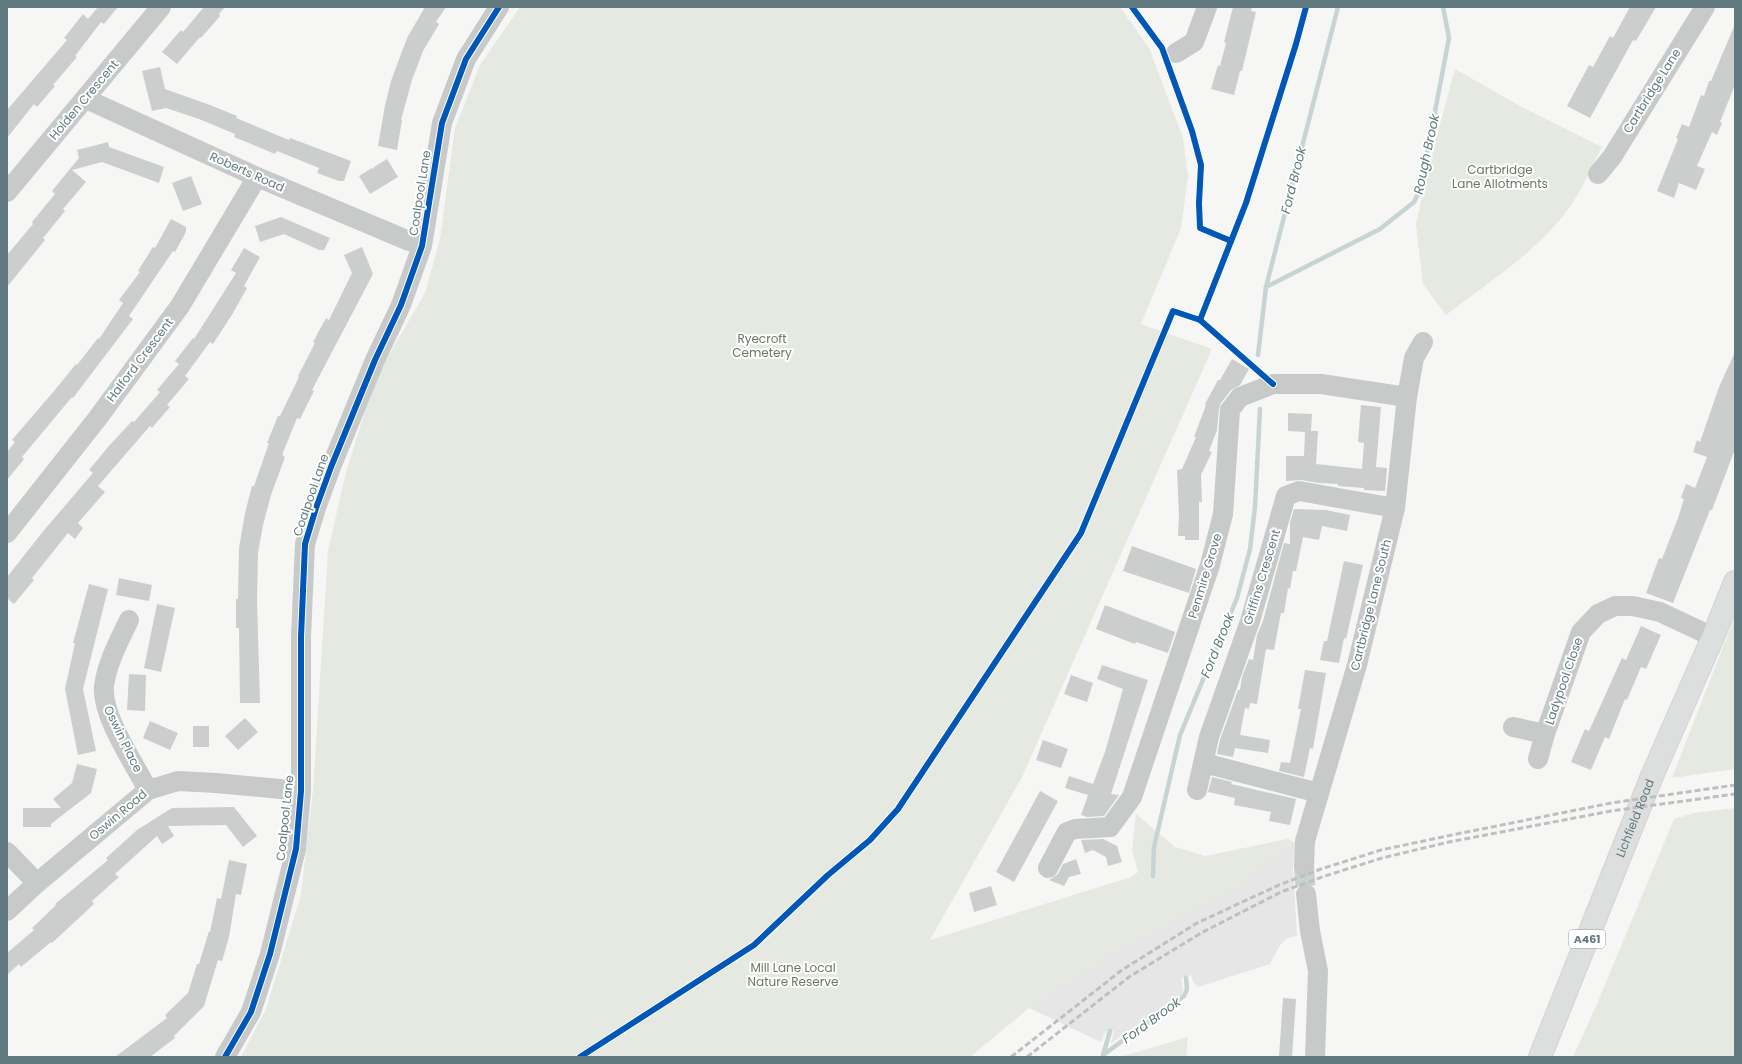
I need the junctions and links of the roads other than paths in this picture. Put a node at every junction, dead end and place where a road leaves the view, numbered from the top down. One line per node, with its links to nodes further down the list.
1 (161, 7): 6 (street, Holden Crescent)
2 (499, 7): 24 (street, Coalpool Lane)
3 (1207, 7): 5 (street)
4 (1705, 7): 7 (street, Cartbridge Lane)
5 (1176, 53)
6 (86, 99): 8 (street, Roberts Road); 9 (street, Holden Crescent)
7 (1598, 174)
8 (257, 177): 10 (street, Roberts Road); 14 (street, Halford Crescent)
9 (7, 192)
10 (410, 241)
11 (1423, 342): 12 (street, Cartbridge Lane South)
12 (1407, 397): 13 (street, Cartbridge Lane South); 28 (street, Penmire Grove)
13 (1395, 508): 21 (street, Griffins Crescent); 25 (street, Cartbridge Lane South)
14 (7, 533)
15 (1735, 582): 17 (highway, Lichfield Road / A461)
16 (129, 620): 22 (street, Oswin Place)
17 (1713, 637): 19 (street, Ladypool Close); 34 (highway, Lichfield Road / A461)
18 (1513, 727): 19 (street, Ladypool Close)
19 (1545, 734): 20 (street, Ladypool Close)
20 (1538, 760)
21 (1204, 763): 23 (street, Griffins Crescent); 25 (street)
22 (148, 790): 24 (street, Oswin Road); 29 (street, Oswin Road)
23 (1197, 790)
24 (301, 792): 32 (street, Coalpool Lane)
25 (1319, 793): 27 (street, Cartbridge Lane South)
26 (7, 852): 29 (street)
27 (1304, 866)
28 (1048, 868)
29 (37, 883): 31 (street, Oswin Road)
30 (1306, 894): 33 (street)
31 (7, 911)
32 (225, 1057)
33 (1315, 1057)
34 (1540, 1057)

